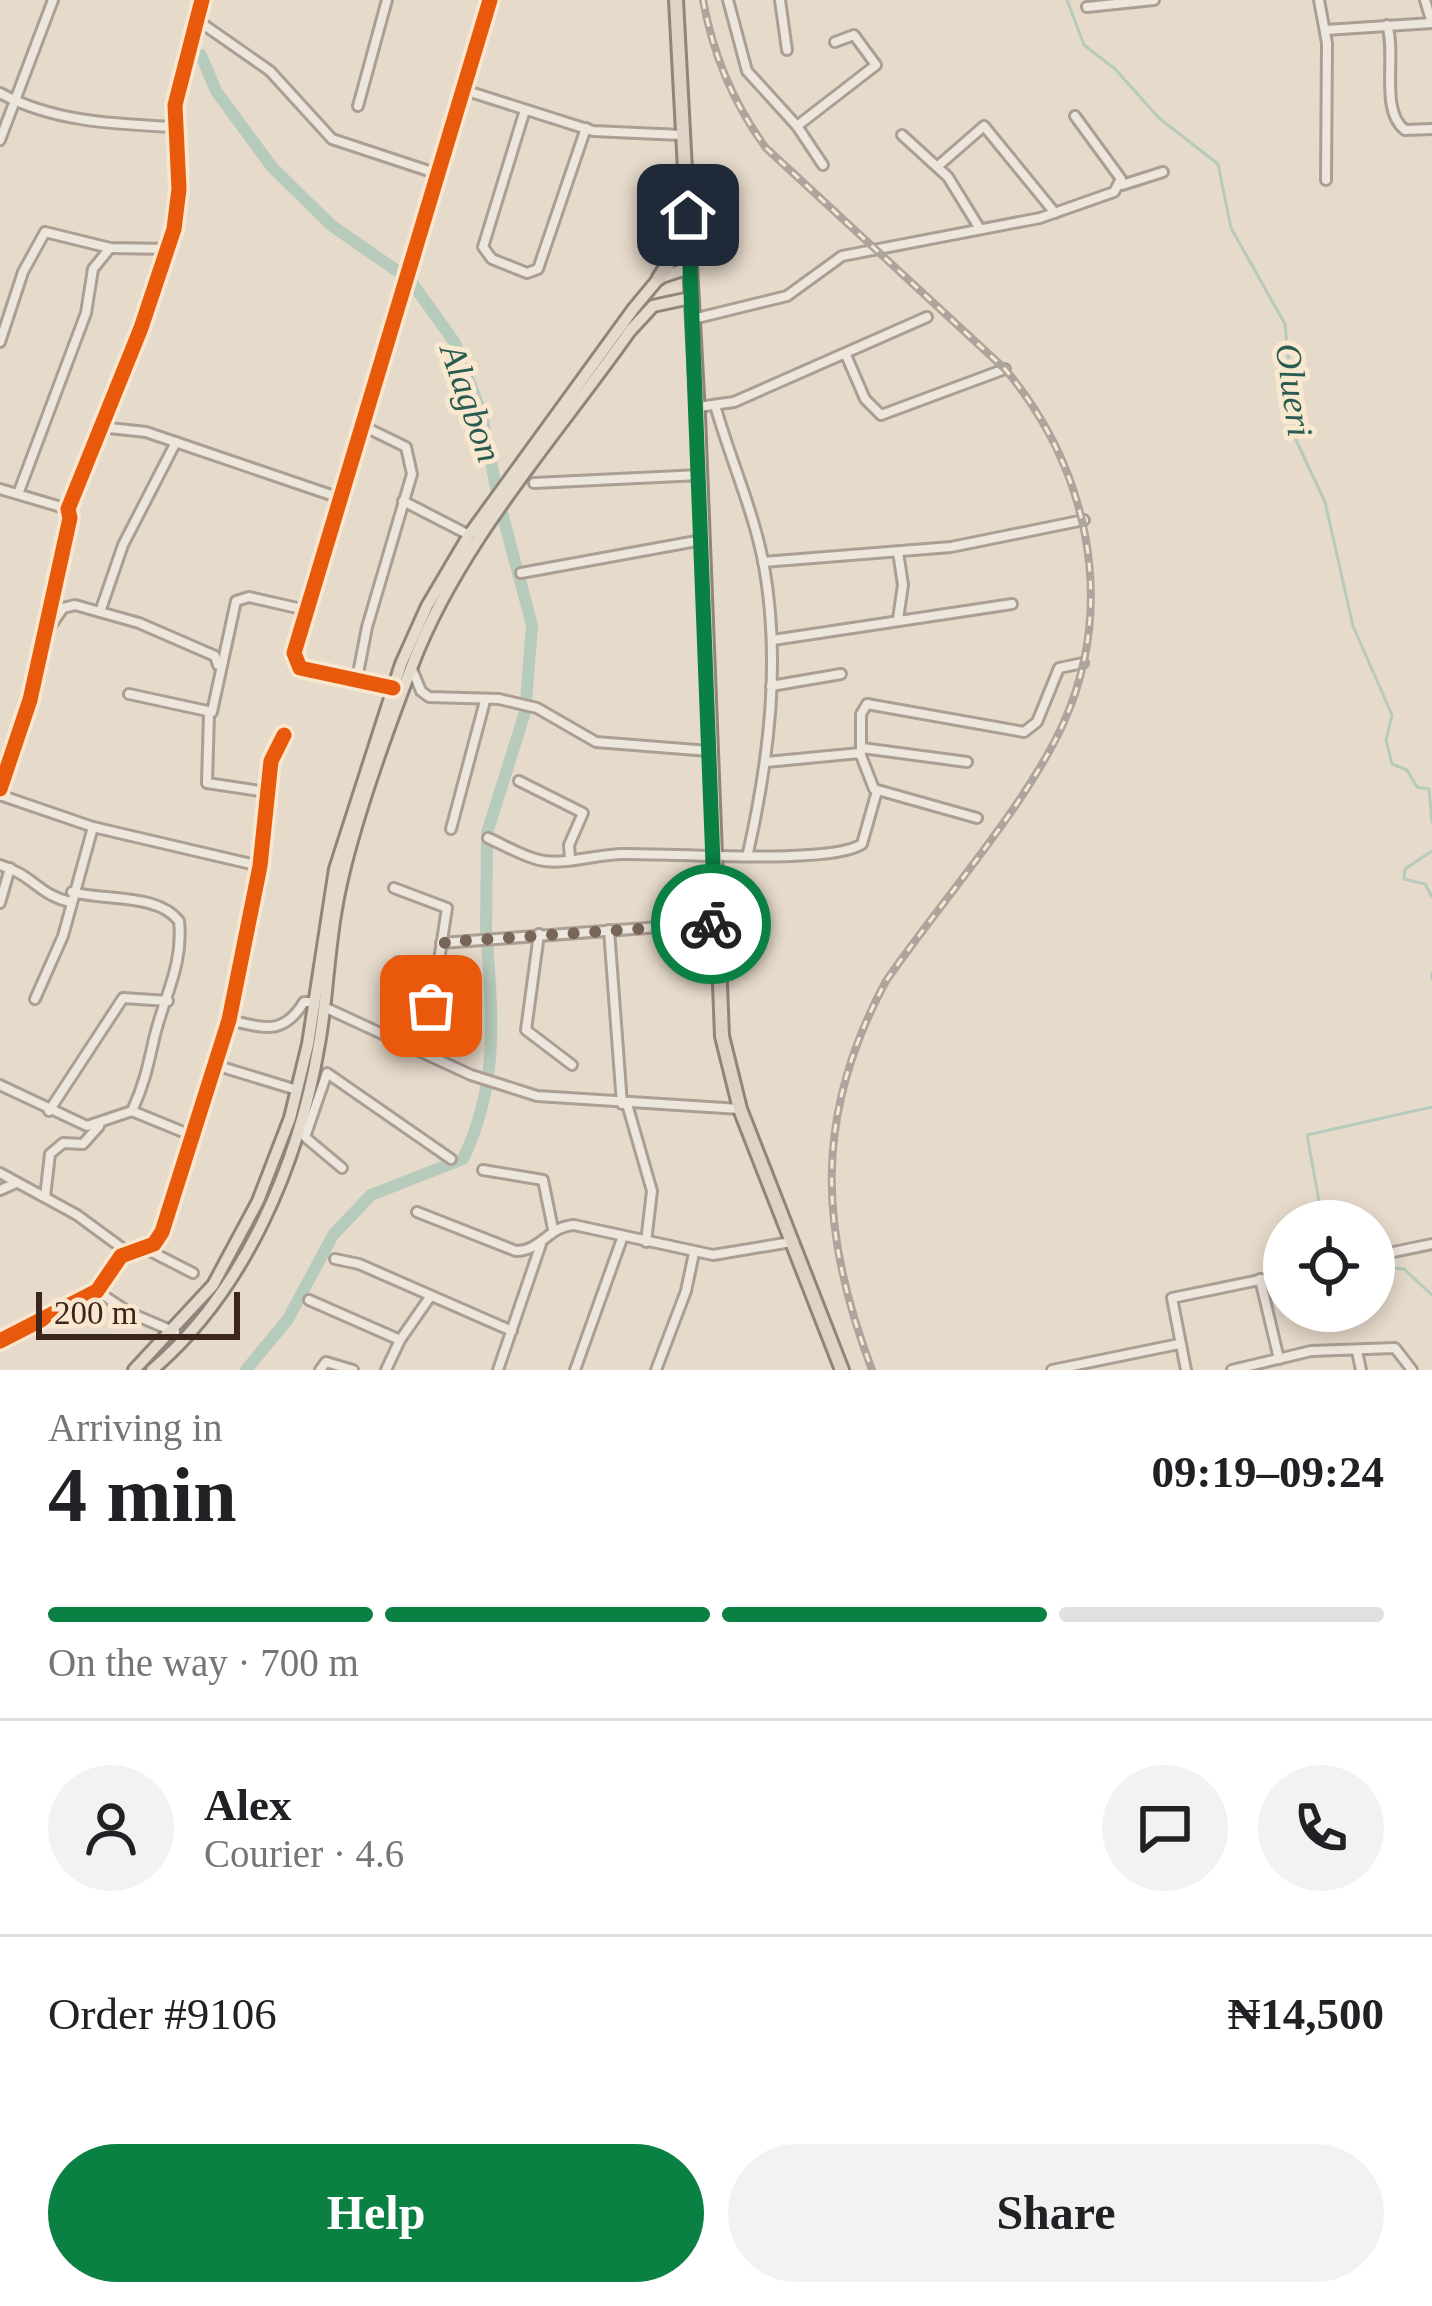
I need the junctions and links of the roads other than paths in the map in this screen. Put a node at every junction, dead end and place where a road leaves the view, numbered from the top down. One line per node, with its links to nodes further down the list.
1 (53, 0): 21 (street)
2 (202, 0): 13 (street)
3 (386, 0): 22 (street)
4 (490, 0): 19 (street)
5 (676, 0): 29 (highway)
6 (728, 0): 25 (street)
7 (780, 0): 18 (street)
8 (1154, 0): 11 (street)
9 (1319, 0): 16 (street)
10 (1425, 0): 14 (street)
11 (1140, 1): 12 (street)
12 (1087, 7)
13 (196, 20): 26 (street); 35 (street)
14 (1432, 23): 15 (street)
15 (1387, 25): 16 (street); 28 (street)
16 (1326, 30): 36 (street)
17 (835, 42): 25 (street)
18 (788, 50)
19 (464, 90): 23 (street); 35 (street)
20 (0, 93): 21 (street)
21 (15, 101): 26 (street); 31 (street)
22 (358, 106)
23 (525, 110): 27 (street); 27 (street)
24 (1075, 116): 37 (street)
25 (797, 126): 32 (street)
26 (175, 127): 42 (street)
27 (586, 128): 29 (street)
28 (1432, 130)
29 (681, 135): 40 (highway)
30 (902, 135): 33 (street)
31 (0, 140)
32 (823, 165)
33 (938, 166): 38 (street); 39 (street)
34 (1163, 172): 37 (street)
35 (438, 174): 53 (street)
36 (1326, 181)
37 (1123, 185): 38 (street)
38 (1055, 213): 39 (street)
39 (980, 229): 47 (street)
40 (688, 232): 43 (highway); 44 (highway)
41 (110, 248): 42 (street); 48 (street); 59 (street)
42 (168, 249): 54 (street)
43 (689, 268): 44 (main road); 45 (highway)
44 (659, 278): 60 (main road)
45 (690, 298): 47 (highway); 60 (main road)
46 (927, 317): 49 (street)
47 (692, 320): 52 (highway)
48 (0, 342)
49 (846, 355): 50 (street); 51 (street)
50 (1005, 369)
51 (716, 405): 52 (street); 69 (street)
52 (698, 407): 56 (highway)
53 (361, 425): 61 (street); 62 (street)
54 (100, 427): 55 (street); 63 (street)
55 (176, 442): 61 (street); 73 (street)
56 (700, 475): 57 (street); 67 (highway)
57 (534, 483)
58 (0, 489): 59 (street)
59 (18, 494): 63 (street)
60 (507, 494): 64 (main road)
61 (337, 497): 72 (street)
62 (403, 501): 66 (street); 81 (street)
63 (68, 509): 75 (street)
64 (491, 514): 66 (main road); 78 (main road)
65 (1084, 520): 68 (street)
66 (469, 535): 78 (main road)
67 (702, 540): 70 (street); 88 (highway)
68 (898, 551): 69 (street); 74 (street)
69 (763, 562): 76 (street)
70 (521, 573)
71 (1012, 604): 74 (street)
72 (306, 610): 79 (street); 81 (street)
73 (100, 612): 75 (street); 79 (street)
74 (898, 619): 76 (street)
75 (46, 633): 94 (street)
76 (772, 640): 82 (street)
77 (1083, 663): 89 (street)
78 (406, 666): 83 (main road); 85 (street); 116 (main road)
79 (218, 670): 86 (street)
80 (841, 674): 82 (street)
81 (356, 684): 83 (street)
82 (771, 686): 90 (street)
83 (393, 688): 116 (main road)
84 (129, 694): 86 (street)
85 (484, 700): 88 (street); 98 (street)
86 (209, 713): 95 (street)
87 (284, 735): 95 (street)
88 (710, 751): 100 (highway)
89 (862, 751): 90 (street); 91 (street); 93 (street)
90 (766, 762): 101 (street)
91 (967, 762)
92 (520, 781): 102 (street)
93 (878, 791): 96 (street); 101 (street)
94 (0, 792): 97 (street)
95 (267, 792): 103 (street)
96 (977, 818)
97 (93, 827): 103 (street); 106 (street)
98 (451, 829)
99 (488, 838): 102 (street)
100 (713, 854): 101 (street); 102 (street); 108 (highway)
101 (748, 854)
102 (570, 858)
103 (260, 866): 117 (street)
104 (5, 867): 106 (street); 107 (street)
105 (394, 888): 111 (street)
106 (71, 897): 114 (street); 115 (street)
107 (0, 903)
108 (715, 923): 109 (street); 126 (highway)
109 (609, 930): 110 (street); 125 (street)
110 (539, 934): 111 (street); 120 (street)
111 (442, 944): 113 (street)
112 (398, 962): 113 (street)
113 (436, 974): 118 (street)
114 (35, 999)
115 (168, 1001): 127 (street); 128 (street)
116 (318, 1004): 117 (street); 118 (street); 121 (main road); 124 (main road)
117 (229, 1020): 119 (street)
118 (412, 1045): 125 (street)
119 (215, 1065): 124 (street); 130 (street)
120 (572, 1065)
121 (314, 1066): 122 (street); 138 (main road)
122 (327, 1073): 131 (street); 132 (street)
123 (0, 1085): 127 (street)
124 (296, 1090): 138 (main road)
125 (625, 1104): 126 (street); 143 (street)
126 (740, 1109): 144 (highway)
127 (50, 1111): 129 (street)
128 (132, 1111): 129 (street); 130 (street)
129 (100, 1125): 137 (street)
130 (193, 1136): 146 (street)
131 (451, 1160)
132 (342, 1168)
133 (483, 1170): 140 (street)
134 (0, 1173): 135 (street)
135 (17, 1183): 136 (street); 137 (street)
136 (0, 1190)
137 (45, 1197): 147 (street)
138 (263, 1204): 158 (main road); 165 (main road)
139 (417, 1212): 142 (street)
140 (553, 1229): 141 (street); 142 (street)
141 (623, 1236): 143 (street); 170 (street)
142 (541, 1242): 157 (street)
143 (646, 1242): 148 (street)
144 (792, 1242): 148 (street); 172 (highway)
145 (1432, 1244): 149 (street)
146 (144, 1248): 147 (street); 151 (street)
147 (126, 1251): 154 (street)
148 (694, 1252): 171 (street)
149 (1395, 1252)
150 (334, 1259): 155 (street)
151 (193, 1273)
152 (1263, 1278): 153 (street)
153 (1260, 1279): 161 (street); 163 (street)
154 (98, 1291): 158 (street); 160 (street)
155 (430, 1298): 157 (street); 159 (street)
156 (309, 1300): 159 (street)
157 (512, 1331): 169 (street)
158 (175, 1332): 164 (main road)
159 (400, 1340): 168 (street)
160 (0, 1341)
161 (1179, 1343): 173 (street); 174 (street)
162 (1357, 1351): 163 (street); 176 (street); 177 (street)
163 (1280, 1359): 175 (street)
164 (134, 1370)
165 (152, 1370)
166 (320, 1370): 167 (street)
167 (353, 1370)
168 (386, 1370)
169 (498, 1370)
170 (576, 1370)
171 (656, 1370)
172 (842, 1370)
173 (1052, 1370)
174 (1186, 1370)
175 (1232, 1370)
176 (1361, 1370)
177 (1412, 1370)

